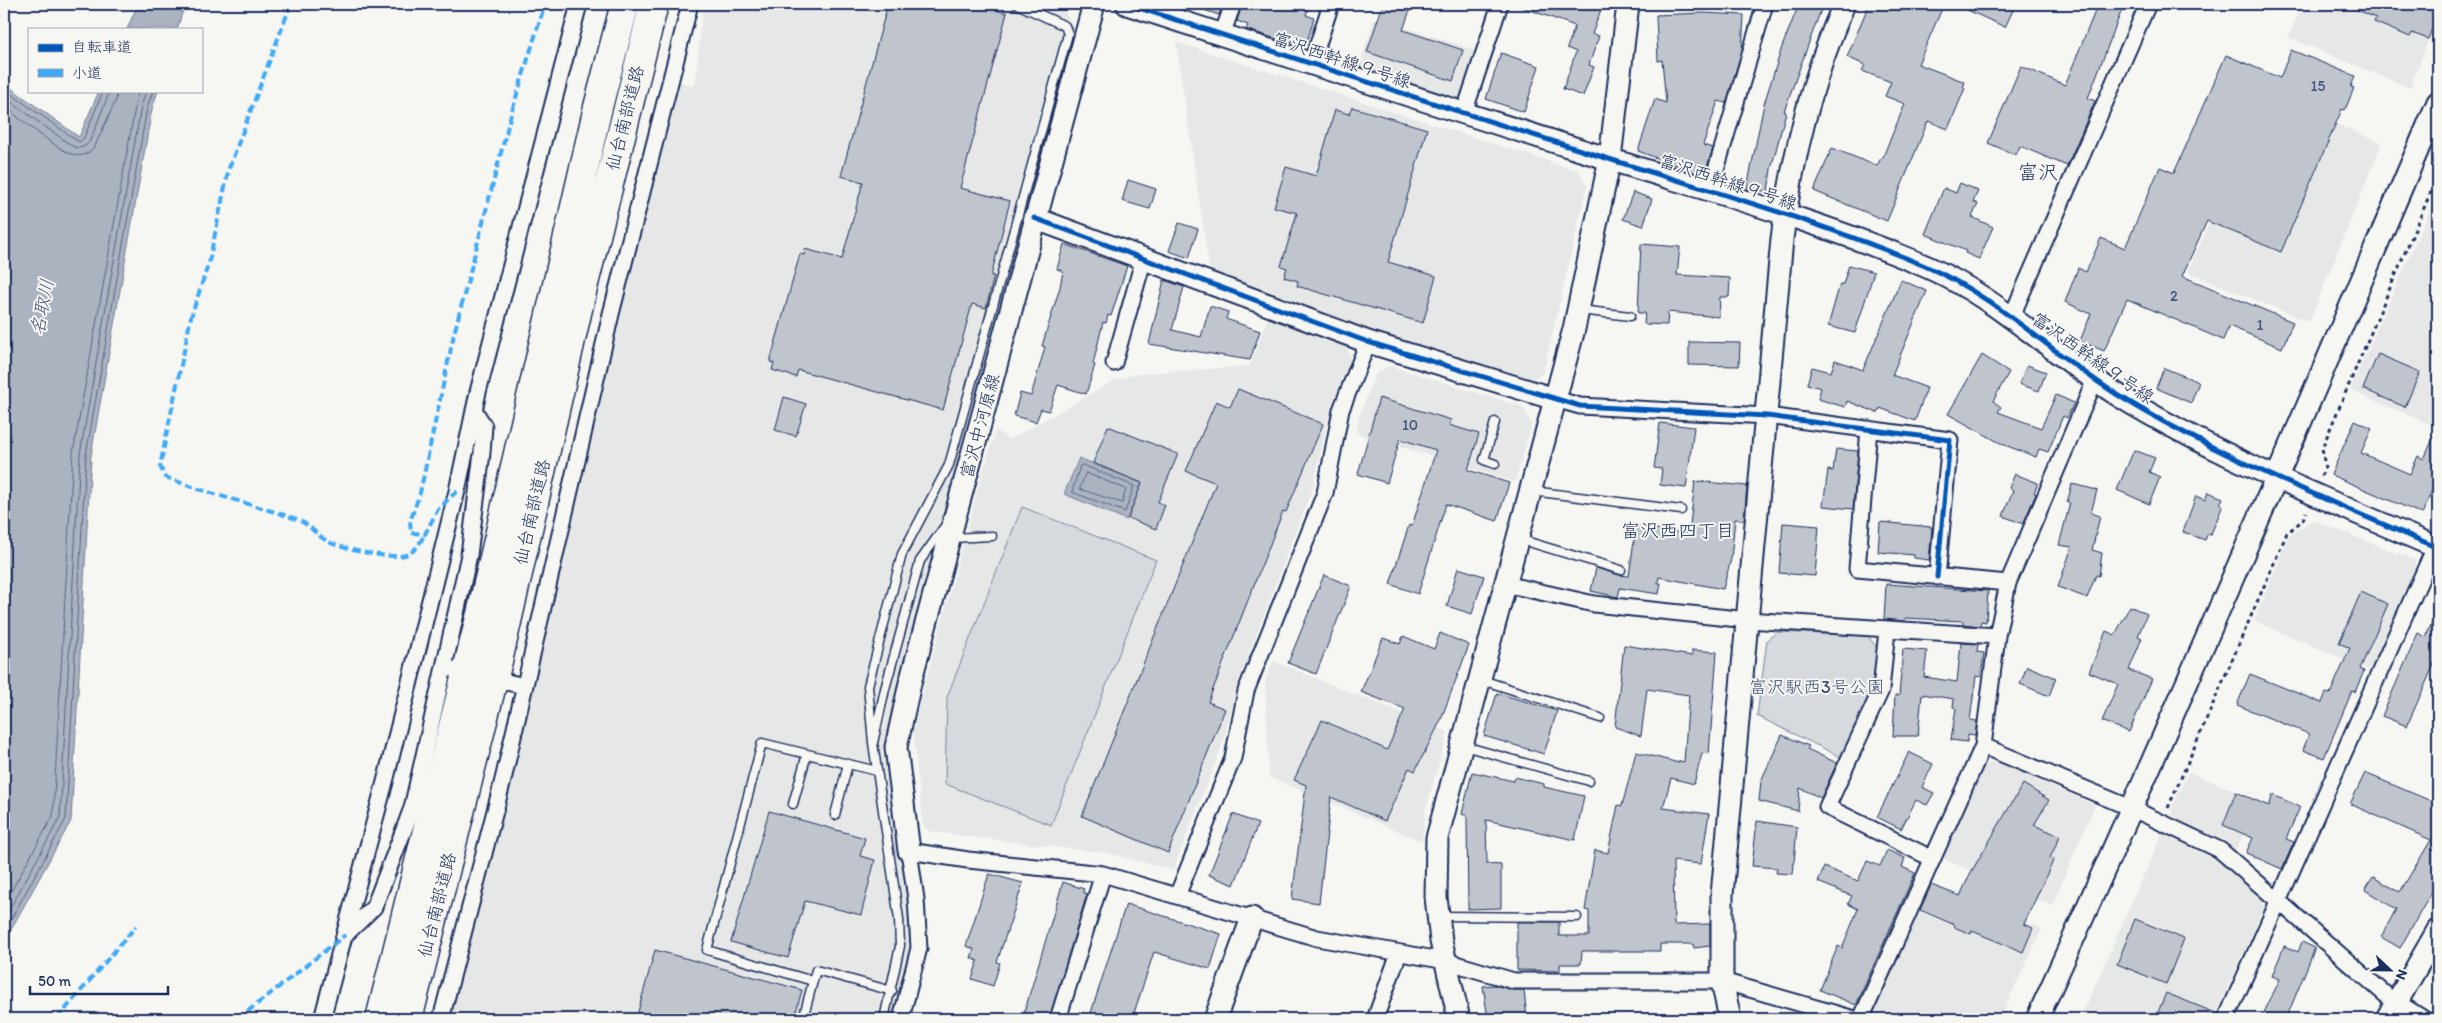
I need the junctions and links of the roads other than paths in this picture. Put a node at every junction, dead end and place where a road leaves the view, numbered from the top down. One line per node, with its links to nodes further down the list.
1 (579, 4): 31 (street)
2 (626, 4): 82 (highway, 仙台南部道路)
3 (654, 4): 83 (highway, 仙台南部道路)
4 (690, 4): 53 (street)
5 (1017, 4): 55 (lane)
6 (1094, 4): 22 (street, 富沢中河原線)
7 (1127, 4): 15 (street, 富沢西幹線９号線)
8 (1233, 4): 15 (street)
9 (1331, 4): 16 (street)
10 (1500, 4): 18 (street)
11 (1628, 4): 19 (street)
12 (1765, 4): 20 (street)
13 (1844, 4): 21 (street)
14 (2148, 4): 26 (street)
15 (1222, 35): 16 (street, 富沢西幹線９号線)
16 (1311, 65): 18 (street, 富沢西幹線９号線)
17 (2438, 102): 36 (street)
18 (1464, 113): 19 (street, 富沢西幹線９号線)
19 (1610, 160): 20 (street, 富沢西幹線９号線); 24 (street)
20 (1710, 190): 21 (street, 富沢西幹線９号線)
21 (1785, 215): 26 (street, 富沢西幹線９号線); 32 (street)
22 (1034, 218): 23 (street); 38 (street, 富沢中河原線)
23 (1144, 258): 27 (street); 28 (street)
24 (1578, 310): 25 (lane); 30 (street)
25 (1630, 316)
26 (2011, 318): 29 (street, 富沢西幹線９号線)
27 (1368, 342): 30 (street); 68 (street)
28 (1114, 363)
29 (2095, 380): 36 (street, 富沢西幹線９号線); 46 (street)
30 (1555, 399): 32 (street); 37 (street)
31 (474, 410): 74 (street); 74 (street)
32 (1767, 416): 34 (street); 48 (street)
33 (1494, 422): 35 (lane)
34 (1869, 429): 45 (street); 45 (street)
35 (1495, 464)
36 (2278, 477): 43 (street, 富沢西幹線９号線); 63 (street)
37 (1530, 491): 39 (lane); 42 (street)
38 (957, 509): 41 (street, 富沢中河原線); 55 (lane)
39 (1681, 510)
40 (992, 536): 41 (lane)
41 (950, 538): 65 (street, 富沢中河原線)
42 (1517, 538): 44 (lane); 47 (street)
43 (2436, 548): 69 (street)
44 (1621, 570)
45 (1937, 577): 46 (street)
46 (2008, 583): 50 (street)
47 (1505, 584): 48 (street); 51 (street)
48 (1748, 620): 49 (street); 78 (street)
49 (1887, 630): 50 (street); 66 (street)
50 (1997, 636): 57 (street)
51 (1480, 680): 54 (lane); 56 (street)
52 (507, 682): 53 (street)
53 (524, 686): 84 (street)
54 (1600, 718)
55 (873, 743): 60 (lane)
56 (1462, 746): 61 (lane); 70 (street)
57 (1983, 746): 63 (street); 66 (street)
58 (807, 754): 59 (lane); 62 (lane); 77 (lane)
59 (848, 764): 60 (lane); 64 (lane)
60 (877, 771): 79 (lane)
61 (1589, 780)
62 (793, 804)
63 (2133, 809): 69 (street); 95 (street)
64 (835, 815)
65 (909, 851): 67 (street); 87 (street)
66 (1931, 858): 94 (street)
67 (1103, 874): 68 (street); 88 (street)
68 (1177, 896): 72 (street)
69 (2279, 900): 80 (street); 96 (street)
70 (1438, 916): 71 (lane); 76 (street)
71 (1577, 917)
72 (1252, 918): 75 (street); 89 (street)
73 (2438, 930): 80 (street)
74 (344, 935): 81 (street)
75 (1399, 953): 76 (street); 90 (street)
76 (1446, 961): 78 (street); 91 (street)
77 (813, 981): 79 (lane); 85 (lane)
78 (1722, 981): 92 (street); 93 (street)
79 (892, 991): 86 (lane)
80 (2392, 1011): 97 (street)
81 (322, 1019)
82 (380, 1019)
83 (408, 1019)
84 (442, 1019)
85 (803, 1019)
86 (884, 1019)
87 (901, 1019)
88 (1058, 1019)
89 (1215, 1019)
90 (1374, 1019)
91 (1459, 1019)
92 (1730, 1019)
93 (1854, 1019)
94 (1861, 1019)
95 (2037, 1019)
96 (2226, 1019)
97 (2424, 1019)

